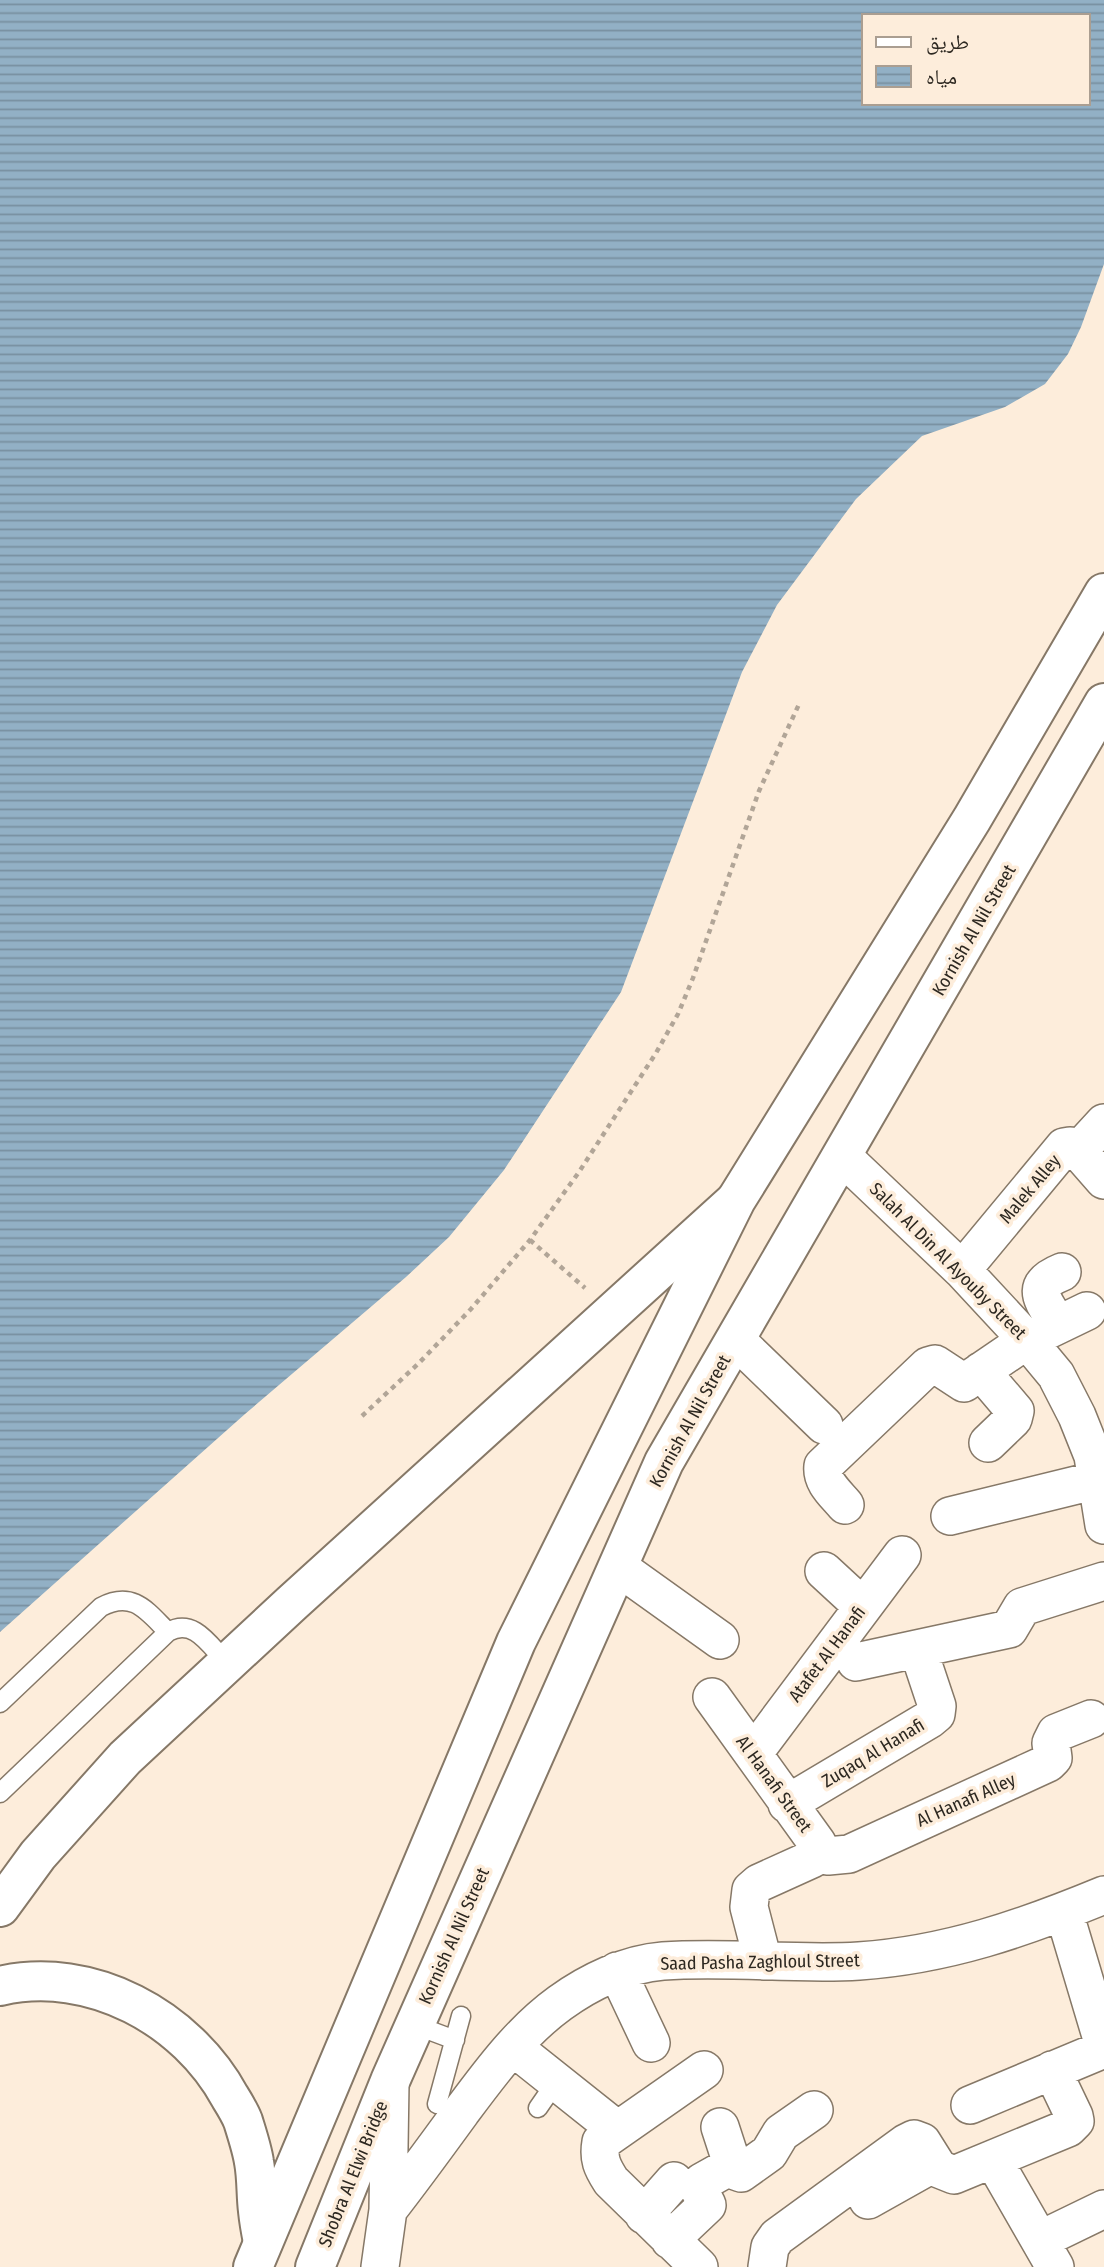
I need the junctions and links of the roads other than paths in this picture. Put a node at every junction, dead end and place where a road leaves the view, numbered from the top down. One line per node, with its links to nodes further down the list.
1 (1104, 593): 7 (main road)
2 (1104, 703): 5 (main road, Kornish Al Nil Street)
3 (1104, 1123): 4 (street, Malek Alley)
4 (1076, 1148): 6 (street); 8 (street, Malek Alley)
5 (843, 1157): 8 (street, Salah Al Din Al Ayouby Street); 11 (main road, Kornish Al Nil Street)
6 (1104, 1180)
7 (736, 1200): 29 (main road); 67 (main road)
8 (962, 1270): 10 (street, Salah Al Din Al Ayouby Street)
9 (1062, 1272): 10 (street)
10 (1057, 1325): 12 (street); 13 (street, Salah Al Din Al Ayouby Street)
11 (736, 1340): 14 (street); 21 (main road, Kornish Al Nil Street)
12 (981, 1371): 15 (street); 17 (street)
13 (1094, 1422): 16 (street, Salah Al Din Al Ayouby Street)
14 (824, 1425)
15 (988, 1443)
16 (1097, 1480): 18 (street); 19 (street, Salah Al Din Al Ayouby Street)
17 (845, 1505)
18 (950, 1516)
19 (1104, 1525)
20 (902, 1555): 24 (street, Atafet Al Hanafi)
21 (618, 1567): 26 (street); 44 (main road, Kornish Al Nil Street)
22 (824, 1571): 24 (street)
23 (1104, 1581): 27 (street)
24 (863, 1607): 33 (street, Atafet Al Hanafi)
25 (168, 1632): 29 (lane); 31 (lane); 34 (lane)
26 (720, 1640)
27 (918, 1649): 28 (street); 35 (street, Zuqaq Al Hanafi)
28 (856, 1662)
29 (227, 1663): 38 (main road)
30 (712, 1697): 33 (street, Al Hanafi Street)
31 (0, 1703)
32 (1091, 1719): 36 (street, Al Hanafi Alley)
33 (753, 1754): 35 (street, Al Hanafi Street)
34 (0, 1793)
35 (788, 1804): 36 (street, Al Hanafi Street)
36 (816, 1854): 40 (street, Al Hanafi Street)
37 (1104, 1895): 39 (street, Saad Pasha Zaghloul Street)
38 (0, 1906)
39 (1064, 1912): 40 (street, Saad Pasha Zaghloul Street); 48 (street)
40 (762, 1961): 41 (street, Saad Pasha Zaghloul Street)
41 (617, 1971): 46 (street); 47 (street, Saad Pasha Zaghloul Street)
42 (0, 1986): 67 (main road)
43 (461, 2016): 45 (lane)
44 (415, 2025): 45 (lane); 51 (main road, Kornish Al Nil Street)
45 (455, 2040): 52 (lane)
46 (651, 2043)
47 (513, 2047): 56 (street); 63 (street, Saad Pasha Zaghloul Street)
48 (1104, 2047): 50 (street)
49 (704, 2070): 56 (street)
50 (1052, 2070): 53 (street); 57 (street)
51 (390, 2081): 63 (street, Kornish Al Nil Street); 68 (main road, Shobra Al Elwi Bridge)
52 (437, 2104)
53 (970, 2105)
54 (814, 2110): 59 (street)
55 (720, 2127): 59 (street)
56 (616, 2129): 64 (street)
57 (993, 2159): 58 (street); 66 (street)
58 (934, 2163): 61 (street); 71 (street)
59 (734, 2169): 65 (street)
60 (674, 2181): 64 (street)
61 (868, 2200)
62 (1104, 2209): 66 (street)
63 (388, 2210): 69 (street, Kornish Al Nil Street)
64 (644, 2215): 65 (street)
65 (670, 2239): 70 (street)
66 (1048, 2253)
67 (258, 2255)
68 (315, 2267)
69 (380, 2267)
70 (699, 2267)
71 (767, 2267)

